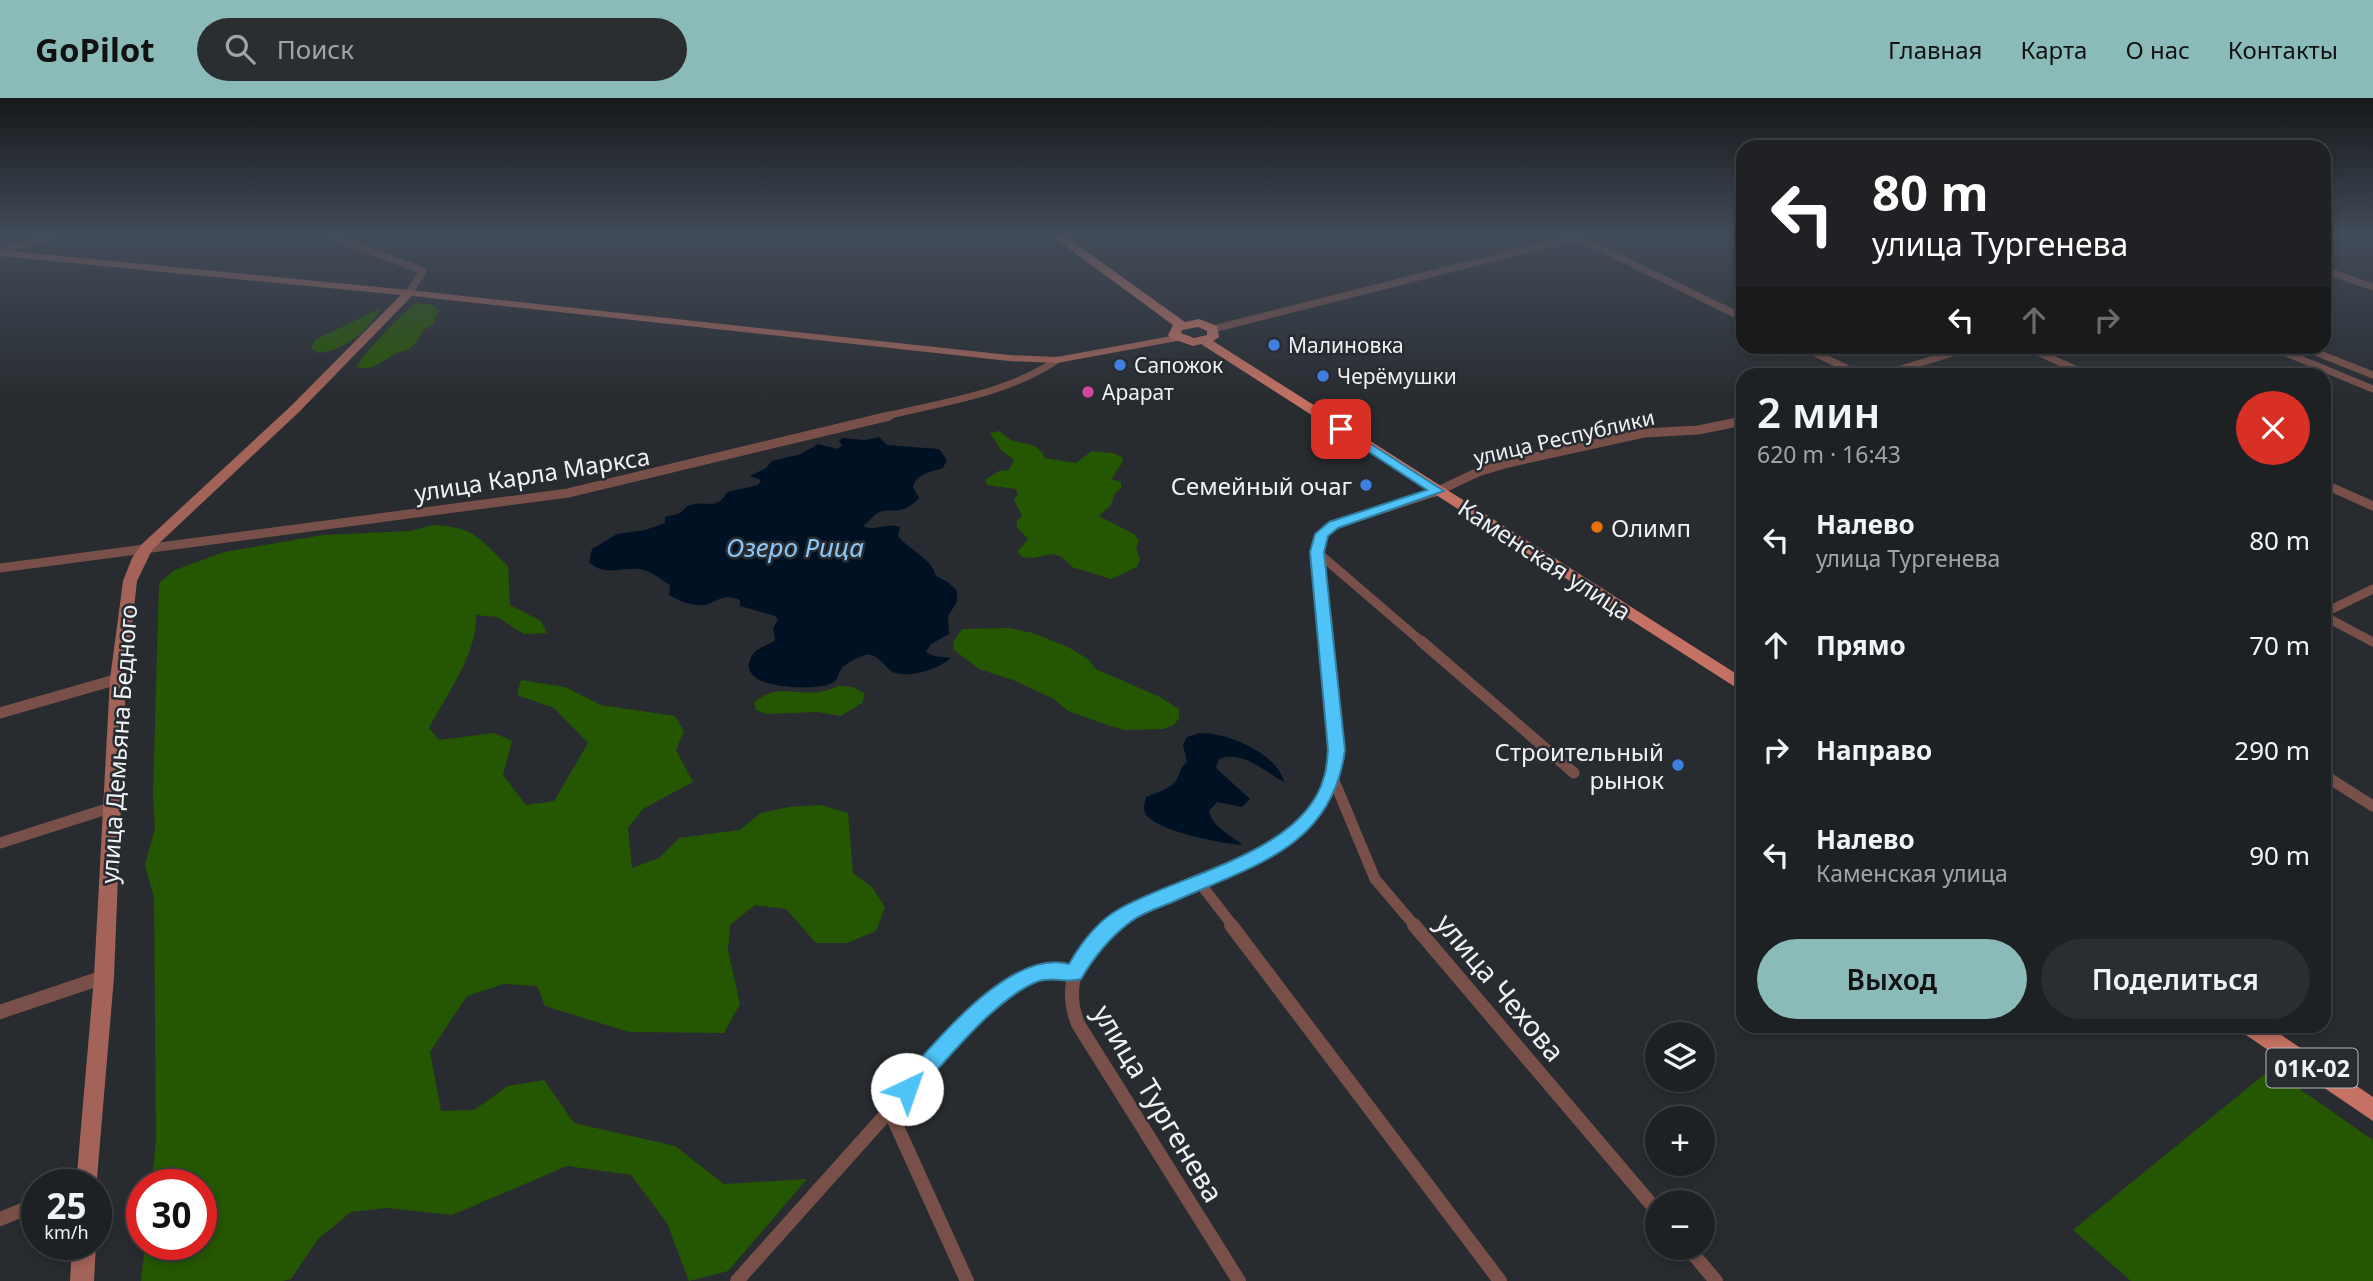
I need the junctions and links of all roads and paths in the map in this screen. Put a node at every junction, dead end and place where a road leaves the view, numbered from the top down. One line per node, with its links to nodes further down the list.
1 (391, 291): 5 (main road)
2 (1134, 291): 7 (main road)
3 (1374, 291): 8 (street)
4 (1688, 291): 6 (street)
5 (409, 293): 15 (main road); 27 (main road, улица Демьяна Бедного)
6 (1736, 315)
7 (1181, 325): 8 (main road); 9 (main road)
8 (1209, 335): 9 (main road); 25 (main road, Каменская улица)
9 (1177, 338): 15 (main road)
10 (1817, 354): 16 (street)
11 (1949, 354): 17 (street)
12 (2042, 354): 18 (street)
13 (2288, 354): 19 (street)
14 (2320, 354): 21 (street)
15 (1057, 360): 27 (street, улица Карла Маркса)
16 (1846, 368)
17 (1904, 368)
18 (2072, 368)
19 (2322, 368)
20 (2331, 372): 22 (street)
21 (2373, 375)
22 (2373, 389)
23 (1736, 422): 25 (street, улица Республики)
24 (2331, 487): 26 (street)
25 (1438, 491): 28 (street, улица Республики); 35 (main road, Каменская улица)
26 (2373, 506)
27 (147, 547): 29 (street, улица Карла Маркса); 34 (main road, улица Демьяна Бедного)
28 (1317, 552): 37 (street); 38 (street)
29 (0, 568)
30 (2373, 589): 31 (street)
31 (2331, 610)
32 (2331, 618): 33 (street)
33 (2373, 642)
34 (118, 679): 36 (street); 41 (main road, улица Демьяна Бедного)
35 (1736, 682)
36 (0, 713)
37 (1574, 773)
38 (1333, 778): 43 (street, улица Тургенева); 51 (street, улица Чехова)
39 (2331, 779): 40 (street)
40 (2373, 806)
41 (113, 807): 42 (street); 45 (main road, улица Демьяна Бедного)
42 (0, 843)
43 (1199, 882): 44 (street, улица Тургенева); 60 (street)
44 (1074, 974): 48 (street); 59 (street, улица Тургенева)
45 (104, 977): 46 (street); 50 (main road, улица Демьяна Бедного)
46 (0, 1012)
47 (2261, 1033): 49 (main road, 01К-02)
48 (889, 1109): 57 (street); 58 (street)
49 (2373, 1110)
50 (87, 1169)
51 (1645, 1197)
52 (21, 1210): 53 (street)
53 (0, 1219)
54 (83, 1260): 56 (main road)
55 (1698, 1260): 61 (street)
56 (82, 1281)
57 (737, 1281)
58 (967, 1281)
59 (1239, 1281)
60 (1500, 1281)
61 (1716, 1281)

